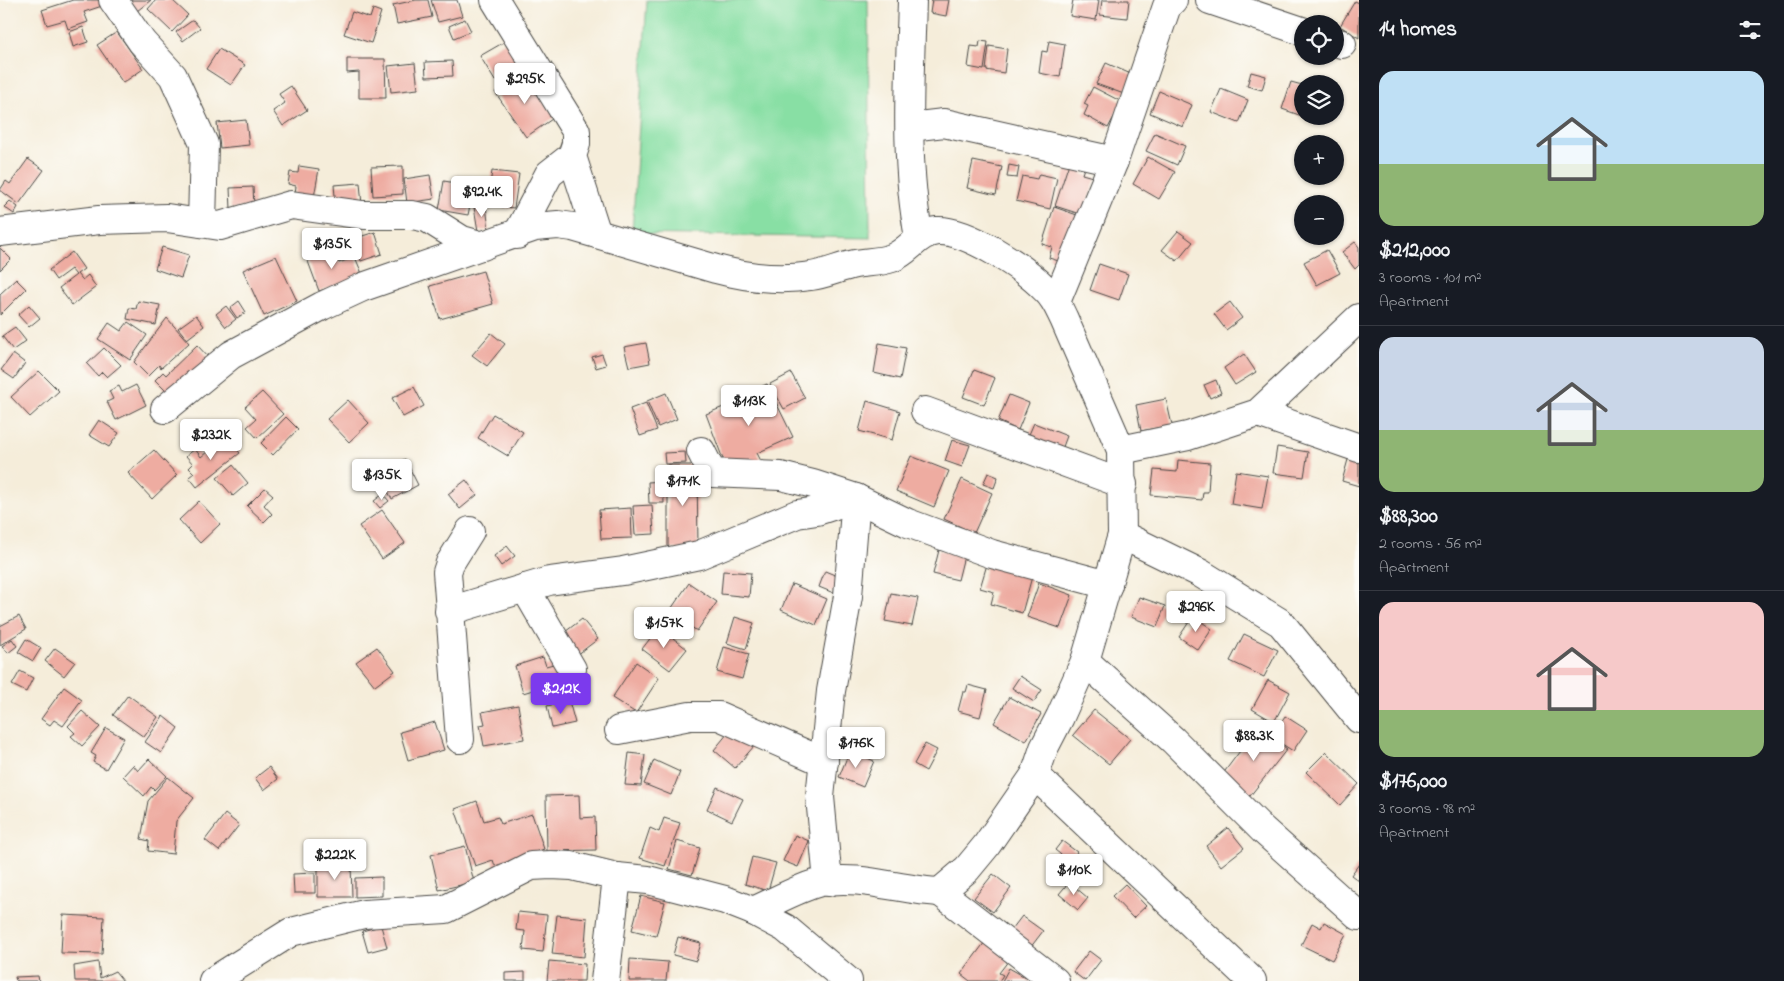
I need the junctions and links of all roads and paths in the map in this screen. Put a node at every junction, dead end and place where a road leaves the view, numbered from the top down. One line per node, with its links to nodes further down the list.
1 (113, 0): 10 (street)
2 (496, 0): 8 (street)
3 (912, 0): 7 (street)
4 (1173, 0): 9 (street)
5 (1210, 0): 6 (street)
6 (1294, 28)
7 (910, 127): 9 (street); 14 (street)
8 (572, 156): 12 (street); 13 (street)
9 (1114, 161): 16 (street)
10 (202, 223): 11 (street); 15 (street)
11 (0, 232)
12 (597, 234): 13 (street); 14 (street)
13 (517, 235): 15 (street)
14 (919, 237): 16 (street)
15 (483, 246): 18 (street)
16 (1056, 302): 22 (street)
17 (1359, 318): 20 (street)
18 (164, 409)
19 (925, 411): 24 (street)
20 (1258, 413): 21 (street); 22 (street)
21 (1359, 448)
22 (1121, 450): 24 (street)
23 (701, 451): 25 (street)
24 (1123, 484): 27 (street)
25 (856, 498): 28 (street); 29 (street); 36 (street)
26 (470, 531): 30 (street)
27 (1122, 535): 28 (street); 33 (street)
28 (1108, 585): 31 (street)
29 (526, 588): 30 (street); 32 (street)
30 (450, 611): 35 (street)
31 (1085, 661): 37 (street); 42 (street)
32 (572, 669)
33 (1359, 719)
34 (619, 730): 36 (street)
35 (460, 739)
36 (824, 762): 39 (street)
37 (1035, 776): 40 (street); 47 (street)
38 (617, 877): 41 (street); 43 (street); 44 (street)
39 (828, 882): 40 (street); 41 (street)
40 (940, 892): 46 (street)
41 (753, 910): 45 (street)
42 (1359, 916)
43 (213, 981)
44 (605, 981)
45 (848, 981)
46 (1055, 981)
47 (1252, 981)

